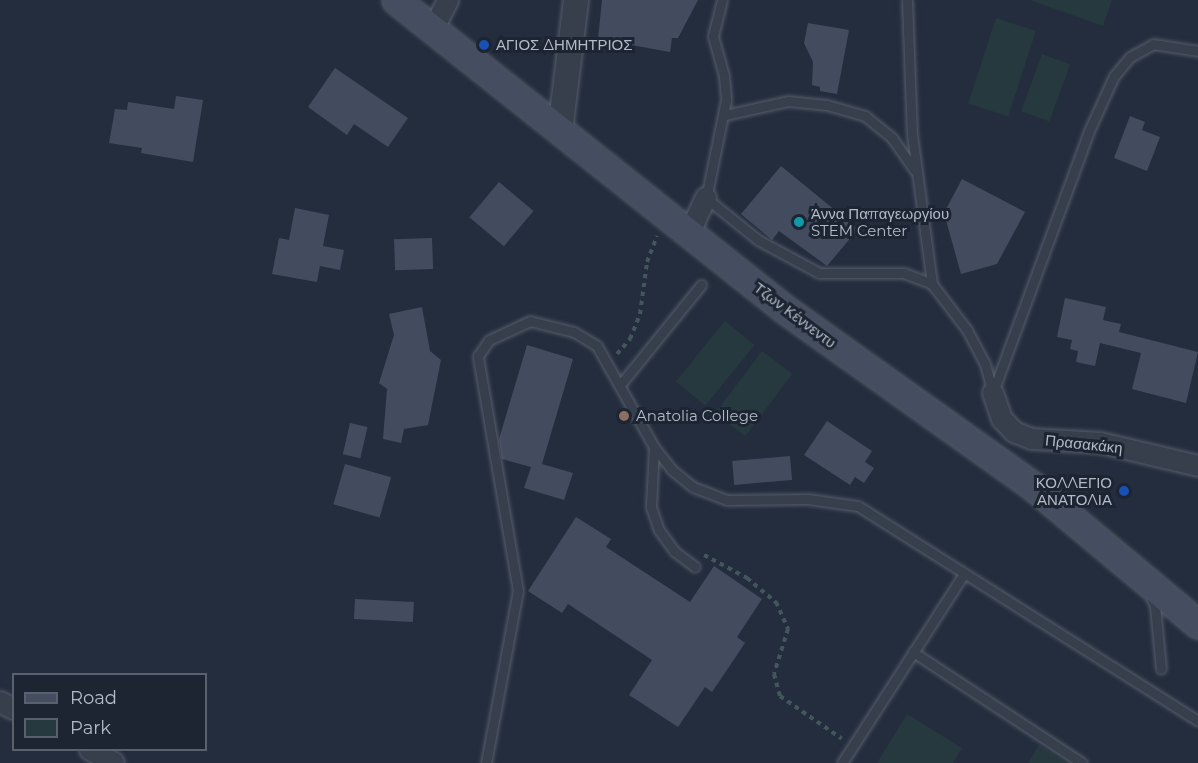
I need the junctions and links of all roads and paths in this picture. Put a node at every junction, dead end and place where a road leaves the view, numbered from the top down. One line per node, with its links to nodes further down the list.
1 (396, 0): 6 (main road, Τζων Κέννεντυ)
2 (448, 0): 6 (street)
3 (576, 0): 9 (street)
4 (722, 0): 8 (lane)
5 (907, 0): 10 (lane)
6 (433, 30): 9 (main road, Τζων Κέννεντυ)
7 (1198, 51): 17 (lane)
8 (725, 115): 10 (lane); 11 (lane)
9 (560, 131): 12 (main road, Τζων Κέννεντυ)
10 (915, 172): 13 (lane)
11 (706, 198): 12 (street); 13 (lane)
12 (679, 227): 15 (path); 20 (main road, Τζων Κέννεντυ)
13 (932, 284): 17 (lane)
14 (701, 285): 16 (lane)
15 (609, 364): 16 (lane); 30 (lane)
16 (620, 385): 18 (lane)
17 (993, 393): 19 (street, Πρασακάκη)
18 (654, 447): 21 (lane); 22 (lane)
19 (1198, 466)
20 (1130, 564): 23 (main road, Τζων Κέννεντυ); 25 (lane)
21 (692, 565): 27 (path)
22 (964, 574): 24 (lane); 26 (lane)
23 (1198, 624)
24 (913, 652): 27 (lane); 32 (lane)
25 (1161, 669)
26 (1198, 722)
27 (853, 746): 31 (lane)
28 (92, 751): 29 (street)
29 (114, 763)
30 (486, 763)
31 (842, 763)
32 (1082, 763)

